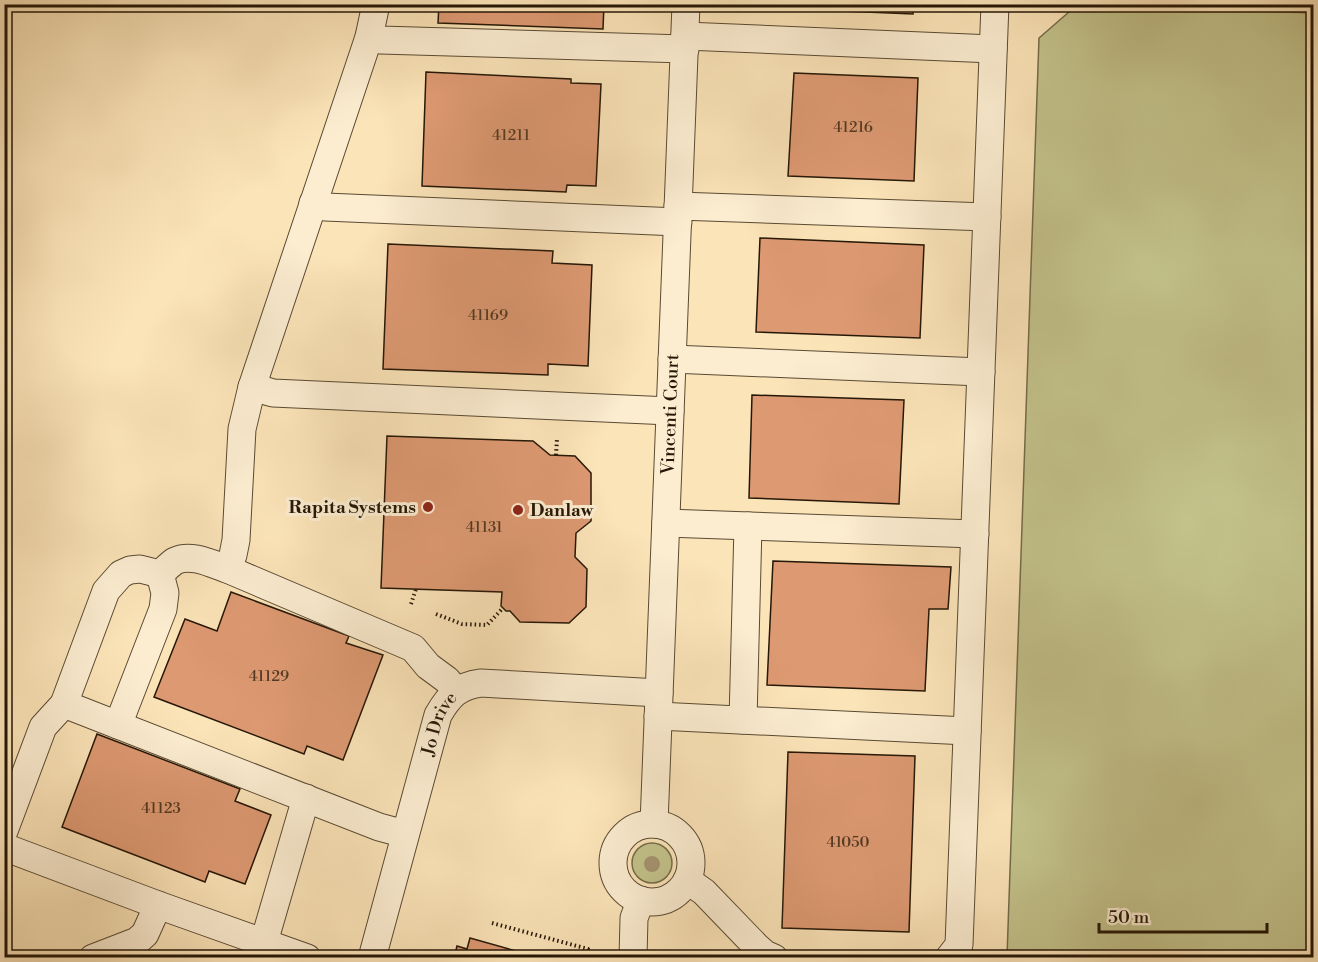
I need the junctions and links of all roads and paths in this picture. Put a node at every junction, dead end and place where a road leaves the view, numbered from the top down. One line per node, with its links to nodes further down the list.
1 (376, 4): 4 (street)
2 (686, 4): 5 (street, Vincenti Court)
3 (995, 4): 6 (street)
4 (369, 37): 5 (street); 7 (street)
5 (685, 42): 6 (street); 8 (street, Vincenti Court)
6 (993, 49): 9 (street)
7 (312, 203): 8 (street); 12 (street)
8 (678, 214): 9 (street); 10 (street, Vincenti Court)
9 (987, 217): 11 (street)
10 (672, 359): 11 (street); 13 (street, Vincenti Court)
11 (981, 372): 18 (street)
12 (252, 387): 13 (street); 19 (street)
13 (670, 411): 16 (street, Vincenti Court)
14 (557, 439): 15 (path)
15 (556, 455)
16 (666, 523): 17 (street); 27 (street, Vincenti Court)
17 (748, 526): 18 (street); 28 (street)
18 (975, 534): 30 (street)
19 (227, 569): 20 (street); 25 (street)
20 (160, 574): 26 (street); 29 (street)
21 (416, 589): 22 (path)
22 (411, 604)
23 (504, 608): 24 (path)
24 (436, 614)
25 (456, 691): 27 (street, Jo Drive); 34 (street, Jo Drive)
26 (64, 704): 29 (street); 33 (street)
27 (658, 704): 28 (street, Jo Drive); 32 (street, Vincenti Court)
28 (743, 720): 30 (street, Jo Drive)
29 (118, 725): 31 (street)
30 (967, 731): 47 (street)
31 (306, 798): 34 (street); 40 (street)
32 (654, 824): 36 (street); 37 (street)
33 (4, 831)
34 (405, 834): 43 (street, Jo Drive)
35 (4, 847): 38 (street)
36 (687, 880): 37 (street); 46 (street)
37 (641, 900): 45 (street)
38 (158, 905): 40 (street); 41 (street)
39 (492, 923): 44 (path)
40 (264, 942): 42 (street)
41 (93, 957)
42 (307, 957)
43 (372, 957)
44 (592, 957)
45 (633, 957)
46 (774, 957)
47 (949, 957)

